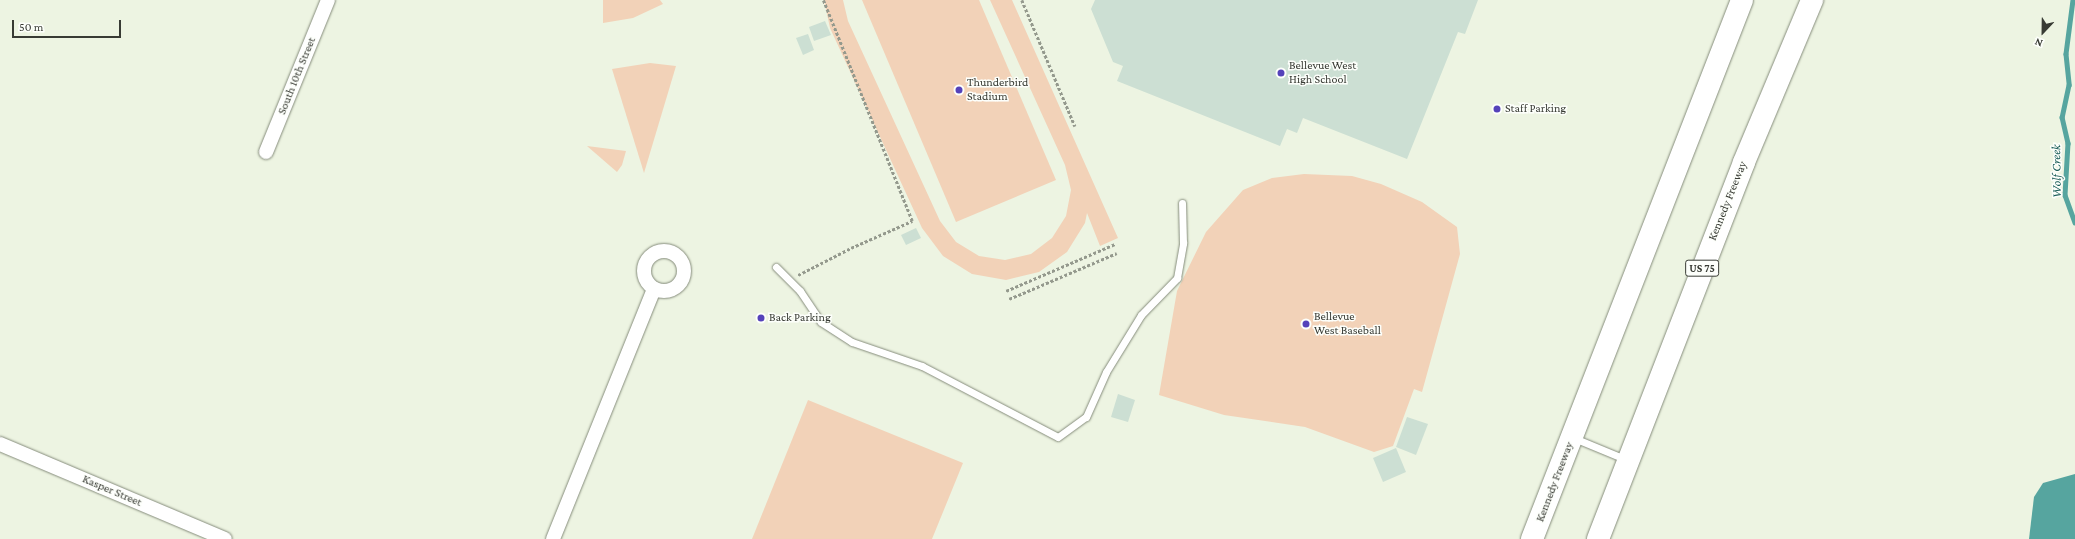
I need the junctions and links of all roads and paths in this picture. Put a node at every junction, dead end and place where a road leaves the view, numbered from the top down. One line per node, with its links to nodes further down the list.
1 (328, 0): 7 (street, South 10th Street)
2 (823, 0): 12 (path)
3 (1022, 0): 6 (path)
4 (1742, 0): 16 (highway, Kennedy Freeway)
5 (1812, 0): 18 (highway, Kennedy Freeway / US 75)
6 (1075, 126)
7 (266, 152)
8 (1182, 203): 12 (lane)
9 (1115, 244): 14 (path)
10 (1117, 253): 15 (path)
11 (776, 267): 12 (lane)
12 (789, 280)
13 (654, 289): 20 (street)
14 (1006, 291)
15 (1009, 298)
16 (1572, 437): 18 (lane); 21 (highway, Kennedy Freeway)
17 (0, 444): 19 (street, Kasper Street)
18 (1628, 460): 22 (highway, Kennedy Freeway / US 75)
19 (225, 539)
20 (553, 539)
21 (1532, 539)
22 (1598, 539)

